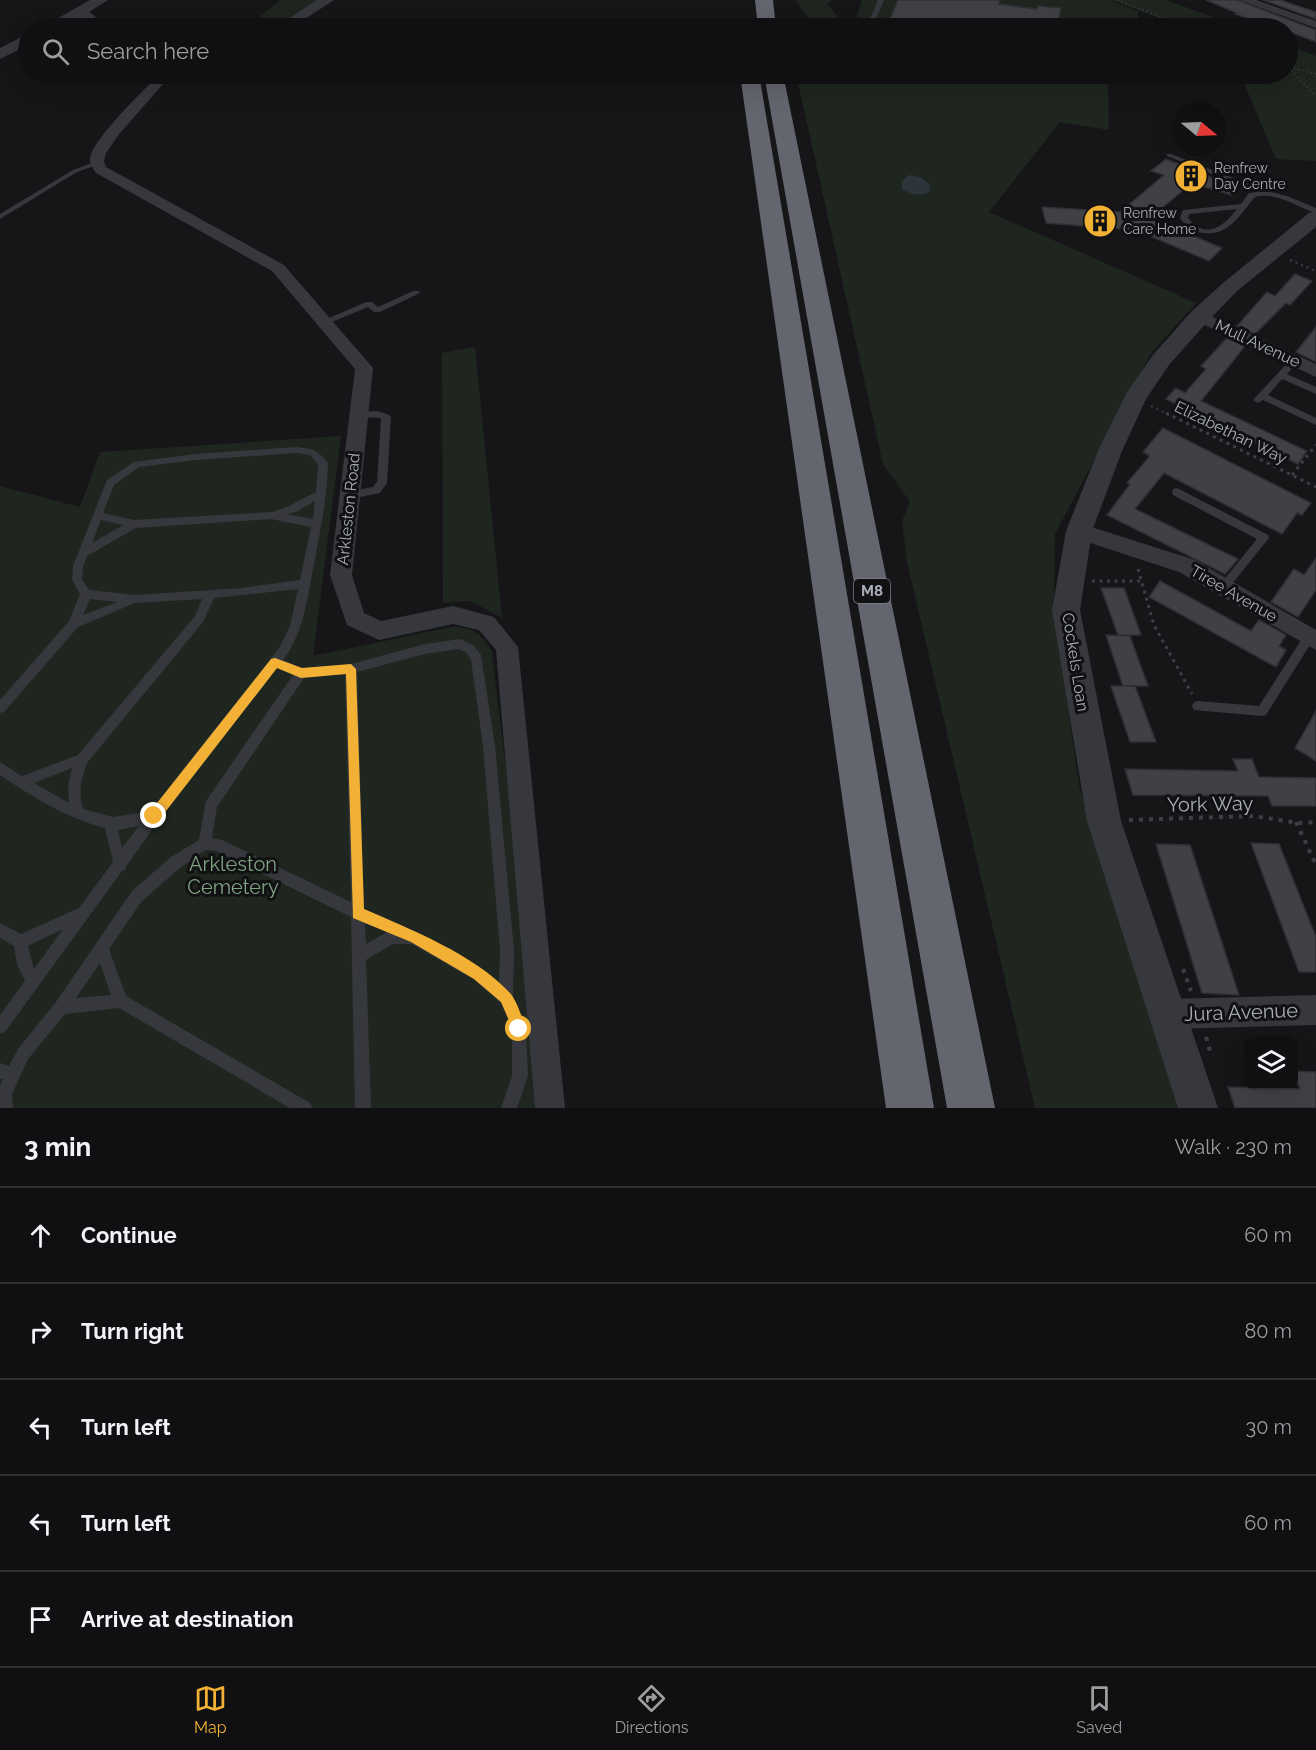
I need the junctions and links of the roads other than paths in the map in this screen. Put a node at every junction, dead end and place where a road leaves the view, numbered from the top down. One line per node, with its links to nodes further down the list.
1 (101, 0): 6 (street)
2 (327, 0): 9 (street)
3 (764, 0): 10 (highway)
4 (881, 0): 11 (lane)
5 (1245, 0): 12 (street)
6 (78, 13): 7 (street); 8 (street)
7 (68, 18)
8 (90, 18)
9 (297, 18)
10 (766, 18)
11 (873, 18)
12 (1296, 18)
13 (1298, 19): 14 (street)
14 (1316, 25)
15 (18, 44): 16 (street)
16 (0, 54)
17 (157, 84): 21 (street)
18 (751, 84): 85 (highway, M8)
19 (775, 84): 86 (highway, M8)
20 (1169, 155): 22 (lane)
21 (98, 163): 25 (lane); 29 (street, Arkleston Road)
22 (1267, 193): 23 (lane); 24 (lane)
23 (1242, 206): 23 (lane)
24 (1316, 211)
25 (0, 217)
26 (1316, 217): 28 (street, Cockels Loan)
27 (416, 293): 29 (lane)
28 (1200, 316): 30 (street, Mull Avenue); 43 (street, Cockels Loan)
29 (324, 322): 34 (street, Arkleston Road)
30 (1294, 361): 31 (street, Mull Avenue); 32 (lane)
31 (1316, 371)
32 (1281, 375): 33 (lane); 35 (lane)
33 (1316, 391)
34 (359, 416): 38 (street, Arkleston Road); 38 (lane)
35 (1316, 422)
36 (1177, 492): 46 (lane)
37 (321, 494): 39 (lane); 40 (lane); 42 (lane)
38 (350, 495): 84 (street, Arkleston Road)
39 (271, 515): 41 (lane); 42 (lane)
40 (99, 516): 41 (lane); 44 (lane)
41 (134, 524): 44 (lane)
42 (317, 525): 45 (lane)
43 (1079, 531): 46 (street, Tiree Avenue); 77 (street, Cockels Loan)
44 (84, 552): 47 (lane)
45 (304, 584): 48 (lane); 52 (lane)
46 (1223, 587): 51 (street, Tiree Avenue)
47 (86, 594): 49 (lane); 50 (lane)
48 (210, 594): 49 (lane); 57 (lane)
49 (135, 599): 50 (lane)
50 (74, 624): 56 (lane)
51 (1313, 639): 55 (lane)
52 (275, 662): 54 (lane); 61 (lane)
53 (351, 669): 54 (lane); 66 (lane); 73 (lane)
54 (301, 673): 63 (lane)
55 (1198, 706)
56 (0, 708)
57 (82, 759): 59 (lane); 60 (lane)
58 (0, 768): 59 (lane)
59 (21, 782): 60 (lane)
60 (78, 812): 62 (lane)
61 (154, 816): 62 (lane); 64 (lane)
62 (110, 824): 64 (lane)
63 (205, 844): 66 (lane); 70 (lane)
64 (120, 865): 65 (lane)
65 (85, 912): 69 (lane); 72 (lane)
66 (358, 913): 68 (lane); 71 (lane)
67 (0, 930): 69 (lane)
68 (416, 938): 71 (lane); 73 (lane)
69 (20, 942): 72 (lane)
70 (102, 950): 74 (lane); 75 (lane)
71 (359, 956): 82 (lane)
72 (33, 983): 78 (lane)
73 (506, 998): 83 (lane)
74 (120, 1001): 75 (lane); 81 (lane)
75 (61, 1007): 79 (lane)
76 (1316, 1010): 77 (street, Jura Avenue)
77 (1167, 1014): 87 (street, Cockels Loan)
78 (0, 1027)
79 (6, 1073): 80 (lane)
80 (5, 1108)
81 (305, 1108)
82 (363, 1108)
83 (508, 1108)
84 (550, 1108)
85 (910, 1108)
86 (971, 1108)
87 (1198, 1108)

